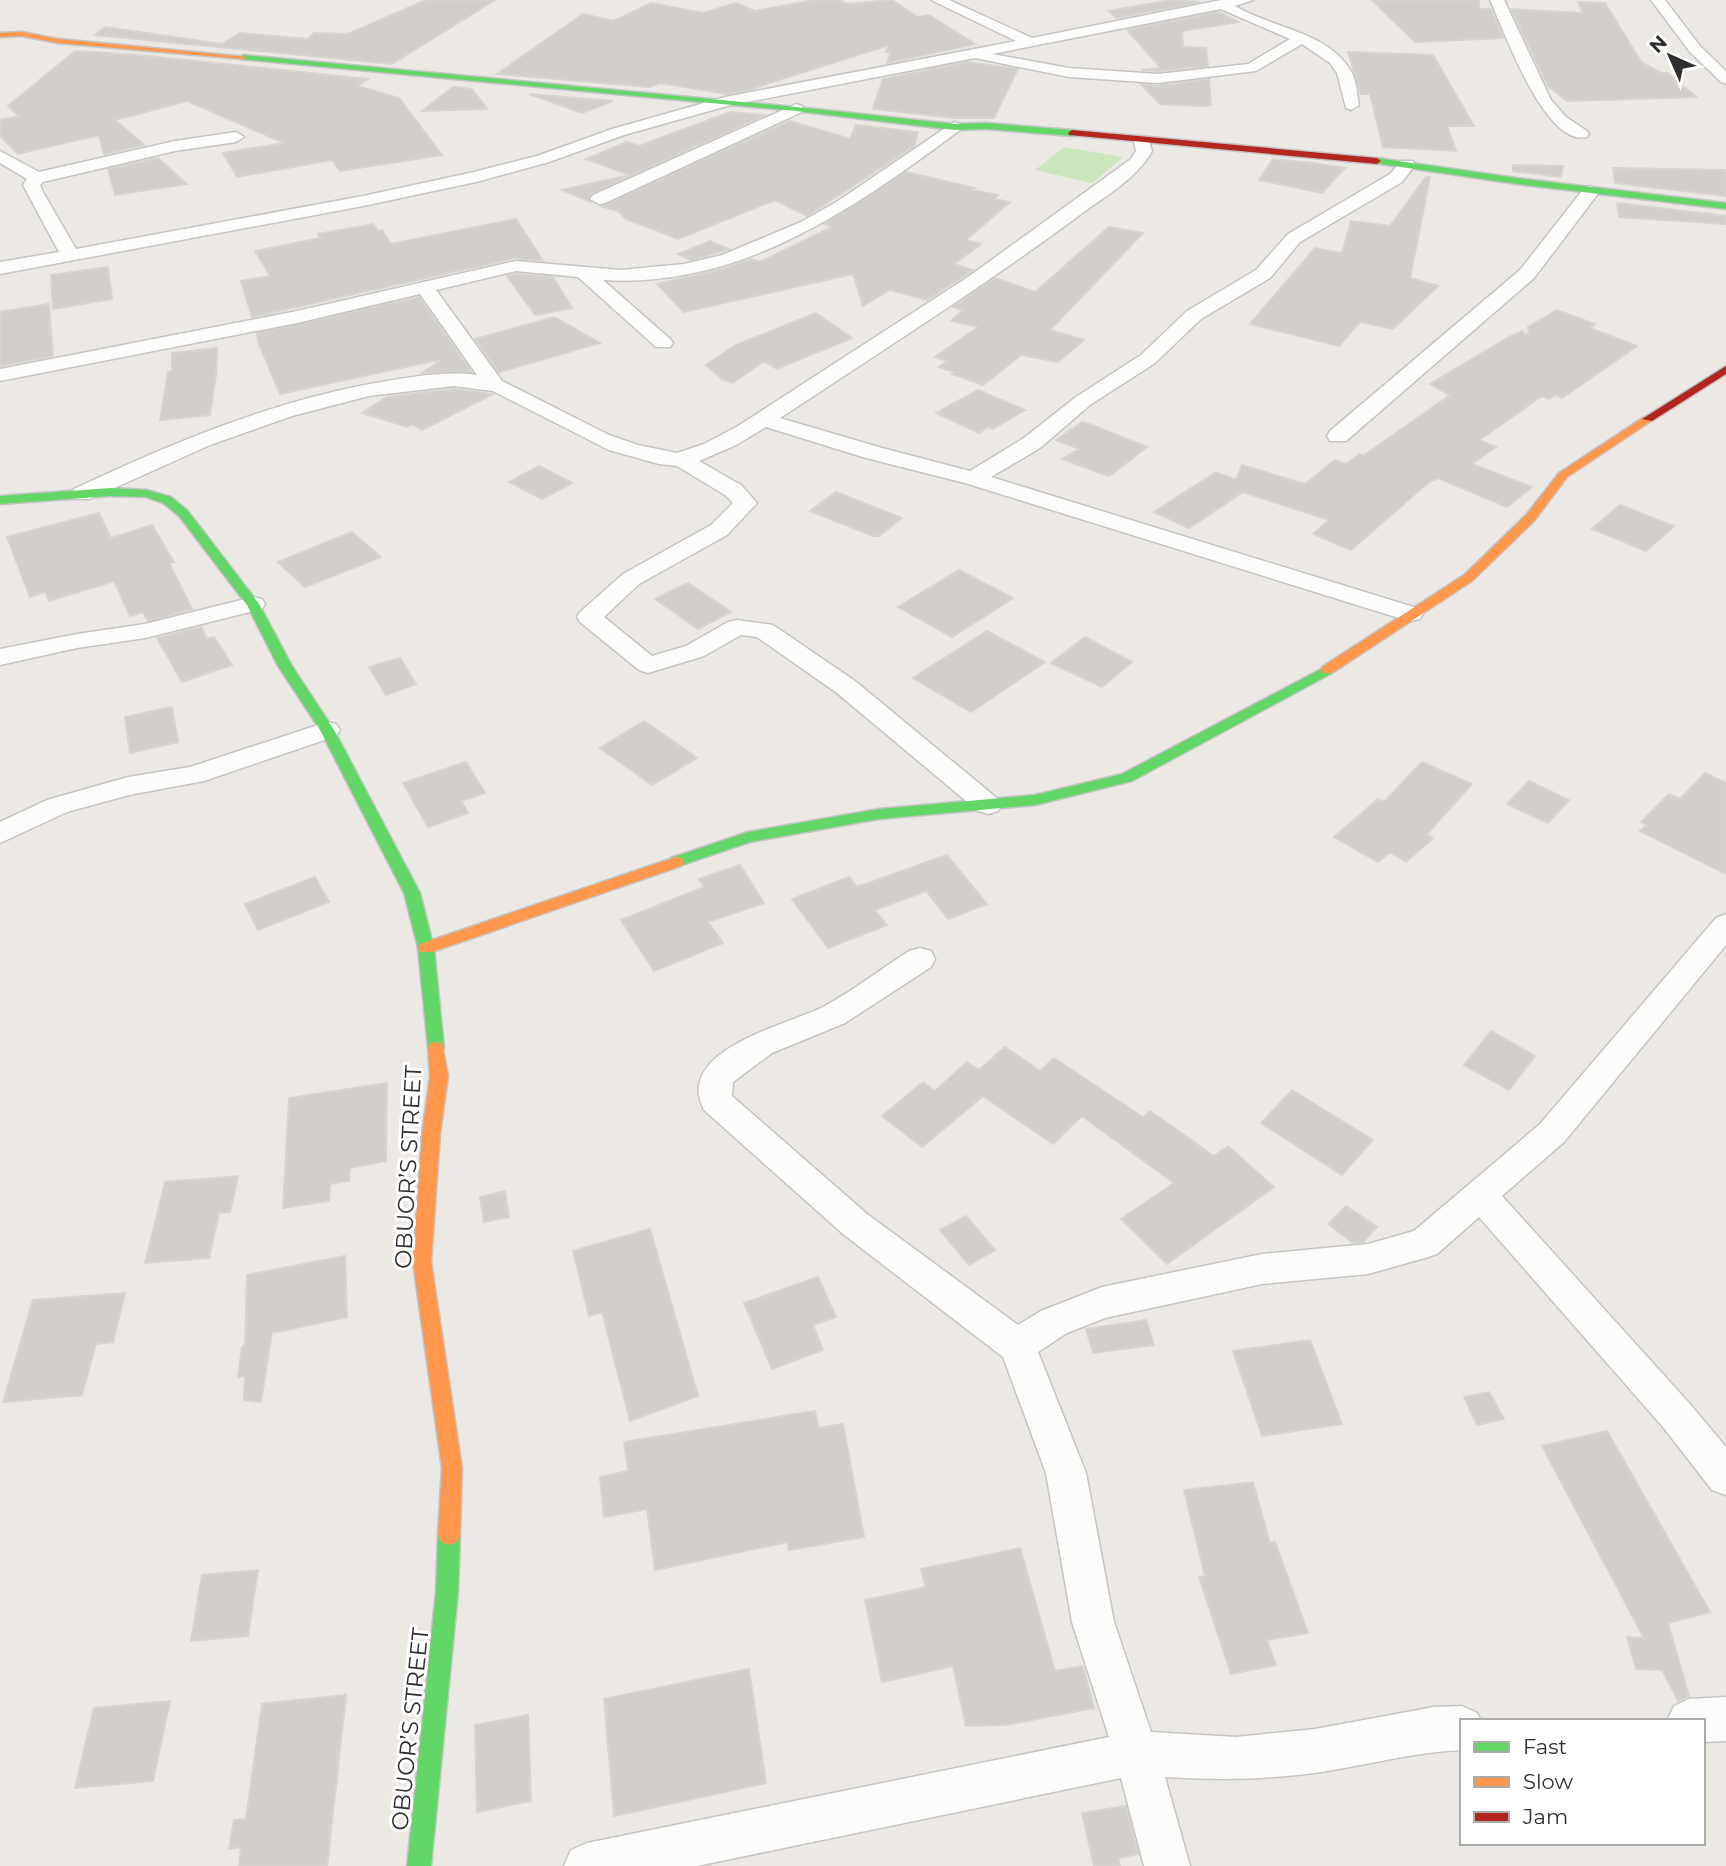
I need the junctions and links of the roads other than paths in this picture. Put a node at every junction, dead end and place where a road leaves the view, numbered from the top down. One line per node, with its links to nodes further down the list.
1 (938, 0): 8 (street)
2 (1246, 0): 5 (street)
3 (1497, 0): 15 (street)
4 (1658, 0): 10 (street)
5 (1222, 4): 7 (street); 8 (street)
6 (0, 35): 11 (street)
7 (1301, 40): 9 (street); 12 (street)
8 (1030, 42): 9 (street)
9 (971, 54): 11 (street)
10 (1726, 79)
11 (725, 102): 13 (street); 24 (street)
12 (1351, 106)
13 (796, 109): 14 (street); 22 (street)
14 (954, 127): 17 (street); 26 (street)
15 (1581, 134)
16 (236, 137): 20 (street)
17 (1142, 141): 19 (street); 32 (street)
18 (0, 156): 20 (street)
19 (1406, 164): 21 (street); 35 (street)
20 (37, 178): 24 (street)
21 (1591, 191): 23 (street); 33 (street)
22 (599, 199)
23 (1726, 206)
24 (70, 255): 25 (street)
25 (0, 268)
26 (586, 275): 27 (street); 28 (street)
27 (424, 286): 30 (street); 31 (street)
28 (663, 343)
29 (1726, 369): 39 (street)
30 (0, 375)
31 (495, 385): 34 (street); 36 (street)
32 (763, 419): 34 (street); 35 (street)
33 (1338, 436)
34 (681, 459): 42 (street)
35 (972, 478): 39 (street)
36 (82, 494): 37 (street, OBUOR’S STREET); 38 (street, OBUOR’S STREET)
37 (0, 500)
38 (253, 604): 40 (street); 41 (street, OBUOR’S STREET)
39 (1411, 614): 42 (street)
40 (0, 657)
41 (327, 730): 43 (street); 45 (street, OBUOR’S STREET)
42 (988, 805): 45 (street)
43 (0, 833)
44 (1726, 925): 47 (street)
45 (426, 948): 54 (street, OBUOR’S STREET)
46 (920, 959): 48 (street)
47 (1480, 1195): 48 (street); 49 (street)
48 (1017, 1346): 53 (street)
49 (1726, 1477)
50 (1726, 1720): 51 (street)
51 (1705, 1721)
52 (1460, 1728): 53 (street)
53 (1136, 1753): 55 (street); 56 (street)
54 (419, 1866)
55 (587, 1866)
56 (1167, 1866)

